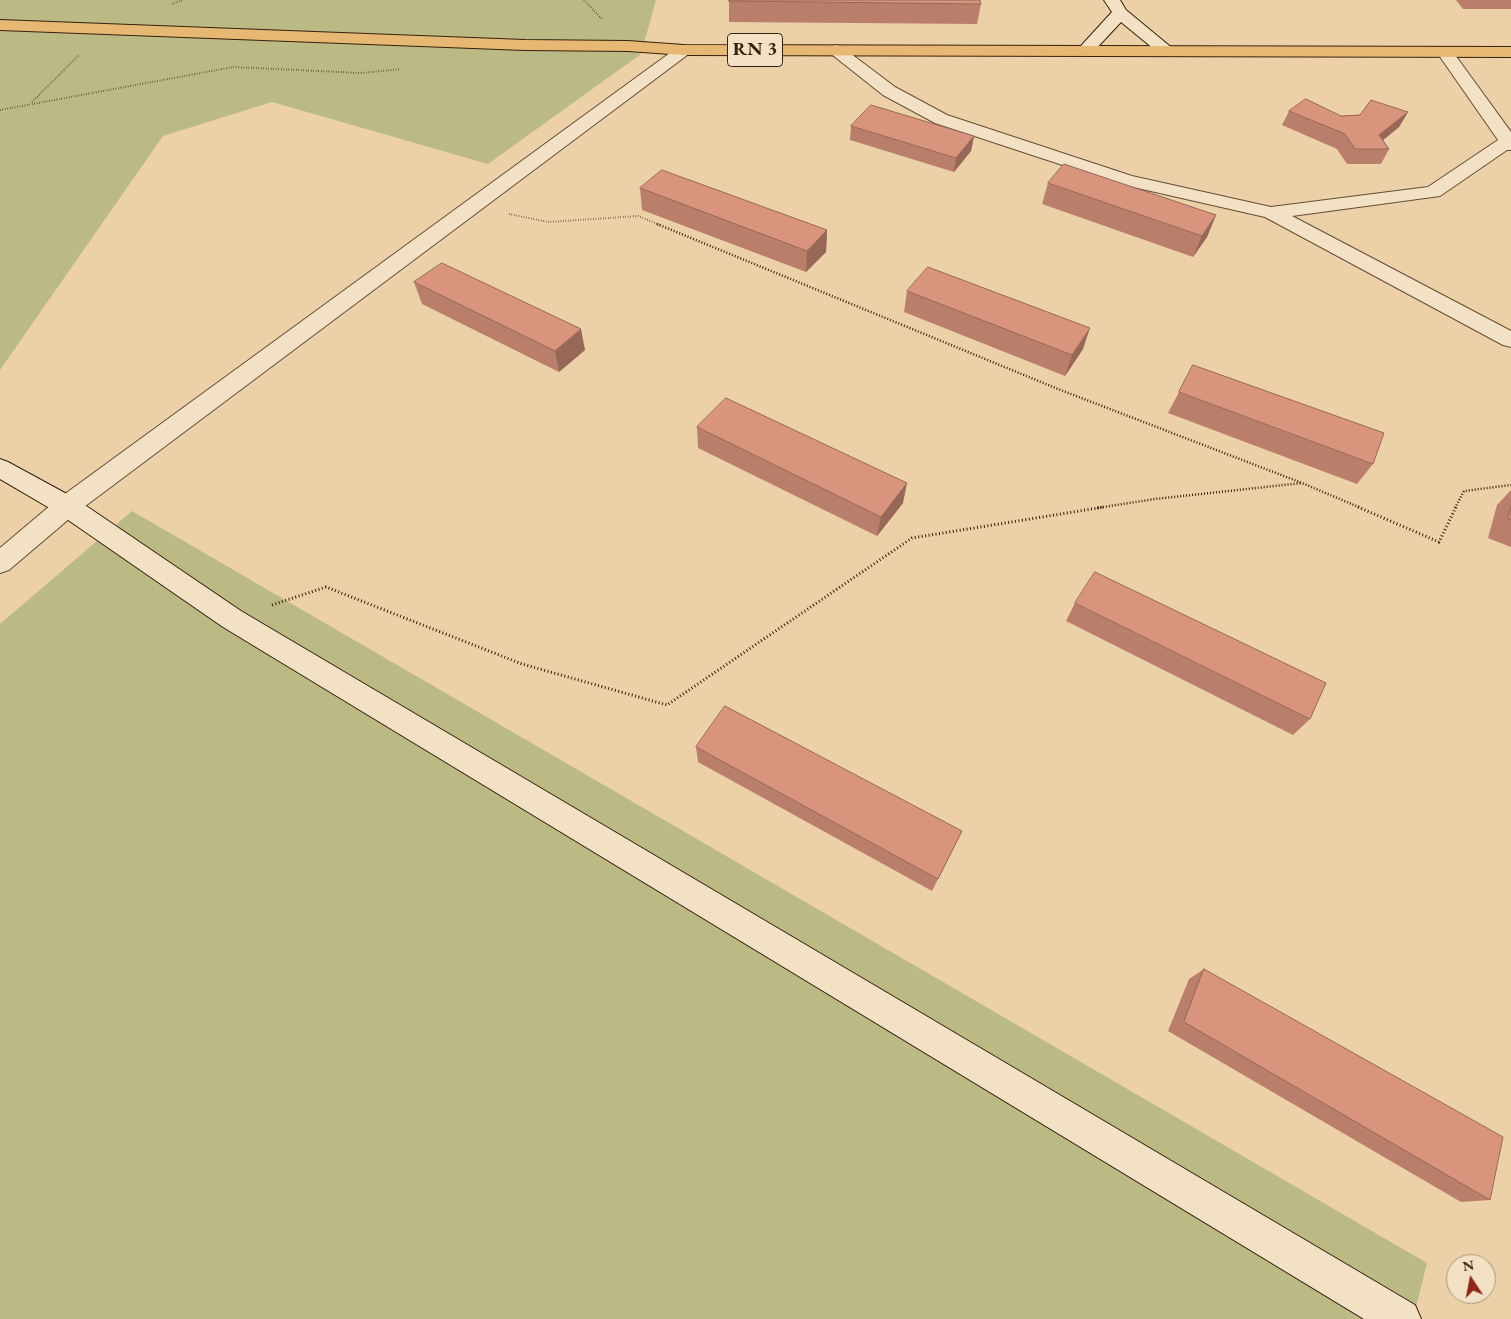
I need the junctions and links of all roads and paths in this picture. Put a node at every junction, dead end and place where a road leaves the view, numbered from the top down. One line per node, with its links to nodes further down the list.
1 (1116, 6): 5 (street); 6 (street)
2 (0, 25): 3 (main road, RN 3)
3 (684, 50): 4 (main road, RN 3); 12 (street)
4 (836, 50): 5 (main road, RN 3); 13 (street)
5 (1086, 50): 6 (main road, RN 3)
6 (1166, 50): 7 (main road, RN 3)
7 (1444, 51): 8 (main road, RN 3); 11 (street)
8 (1511, 52)
9 (407, 68): 10 (path)
10 (0, 110)
11 (1509, 143): 13 (street)
12 (472, 207): 16 (path); 18 (street)
13 (1271, 213): 14 (street)
14 (1511, 340)
15 (0, 468): 18 (street)
16 (1302, 483): 17 (path); 20 (path)
17 (1511, 486)
18 (67, 506): 19 (street); 20 (street)
19 (0, 563)
20 (232, 619): 21 (street)
21 (1400, 1319)

